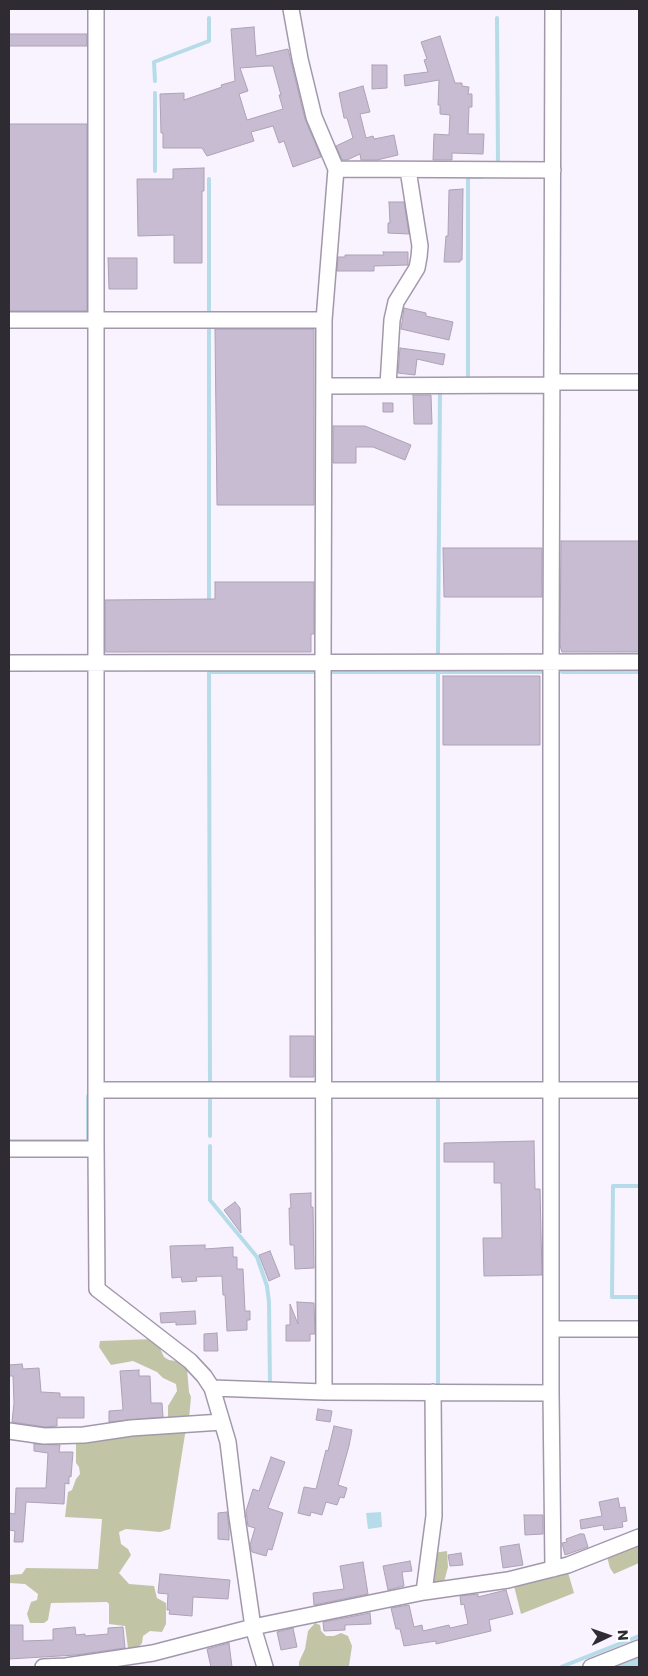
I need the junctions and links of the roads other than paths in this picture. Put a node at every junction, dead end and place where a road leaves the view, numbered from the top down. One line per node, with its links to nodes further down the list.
1 (96, 9): 8 (street)
2 (291, 9): 4 (street)
3 (553, 9): 6 (street)
4 (336, 169): 5 (street); 9 (street)
5 (408, 170): 6 (street); 11 (street)
6 (553, 170): 12 (street)
7 (9, 320): 8 (street)
8 (96, 320): 9 (street); 14 (street)
9 (324, 320): 13 (street)
10 (639, 382): 12 (street)
11 (388, 384): 12 (street); 13 (street)
12 (552, 384): 16 (street)
13 (325, 386): 15 (street)
14 (95, 662): 15 (street); 18 (street); 19 (street)
15 (323, 662): 16 (street); 20 (street)
16 (551, 662): 17 (street); 21 (street)
17 (639, 662)
18 (9, 663)
19 (96, 1090): 20 (street); 24 (street)
20 (324, 1090): 21 (street); 28 (street)
21 (552, 1090): 22 (street); 26 (street)
22 (639, 1090)
23 (9, 1149): 24 (street)
24 (96, 1149): 27 (street)
25 (639, 1329): 26 (street)
26 (552, 1330): 30 (street)
27 (212, 1388): 28 (street); 31 (street)
28 (324, 1392): 29 (street)
29 (432, 1392): 30 (street); 35 (street)
30 (551, 1393): 34 (street)
31 (222, 1422): 32 (street); 36 (street)
32 (9, 1431)
33 (639, 1537): 34 (street)
34 (553, 1569): 35 (street)
35 (424, 1592): 36 (street)
36 (253, 1628): 38 (street); 39 (street)
37 (639, 1648): 40 (street)
38 (43, 1667)
39 (265, 1667)
40 (591, 1667)

